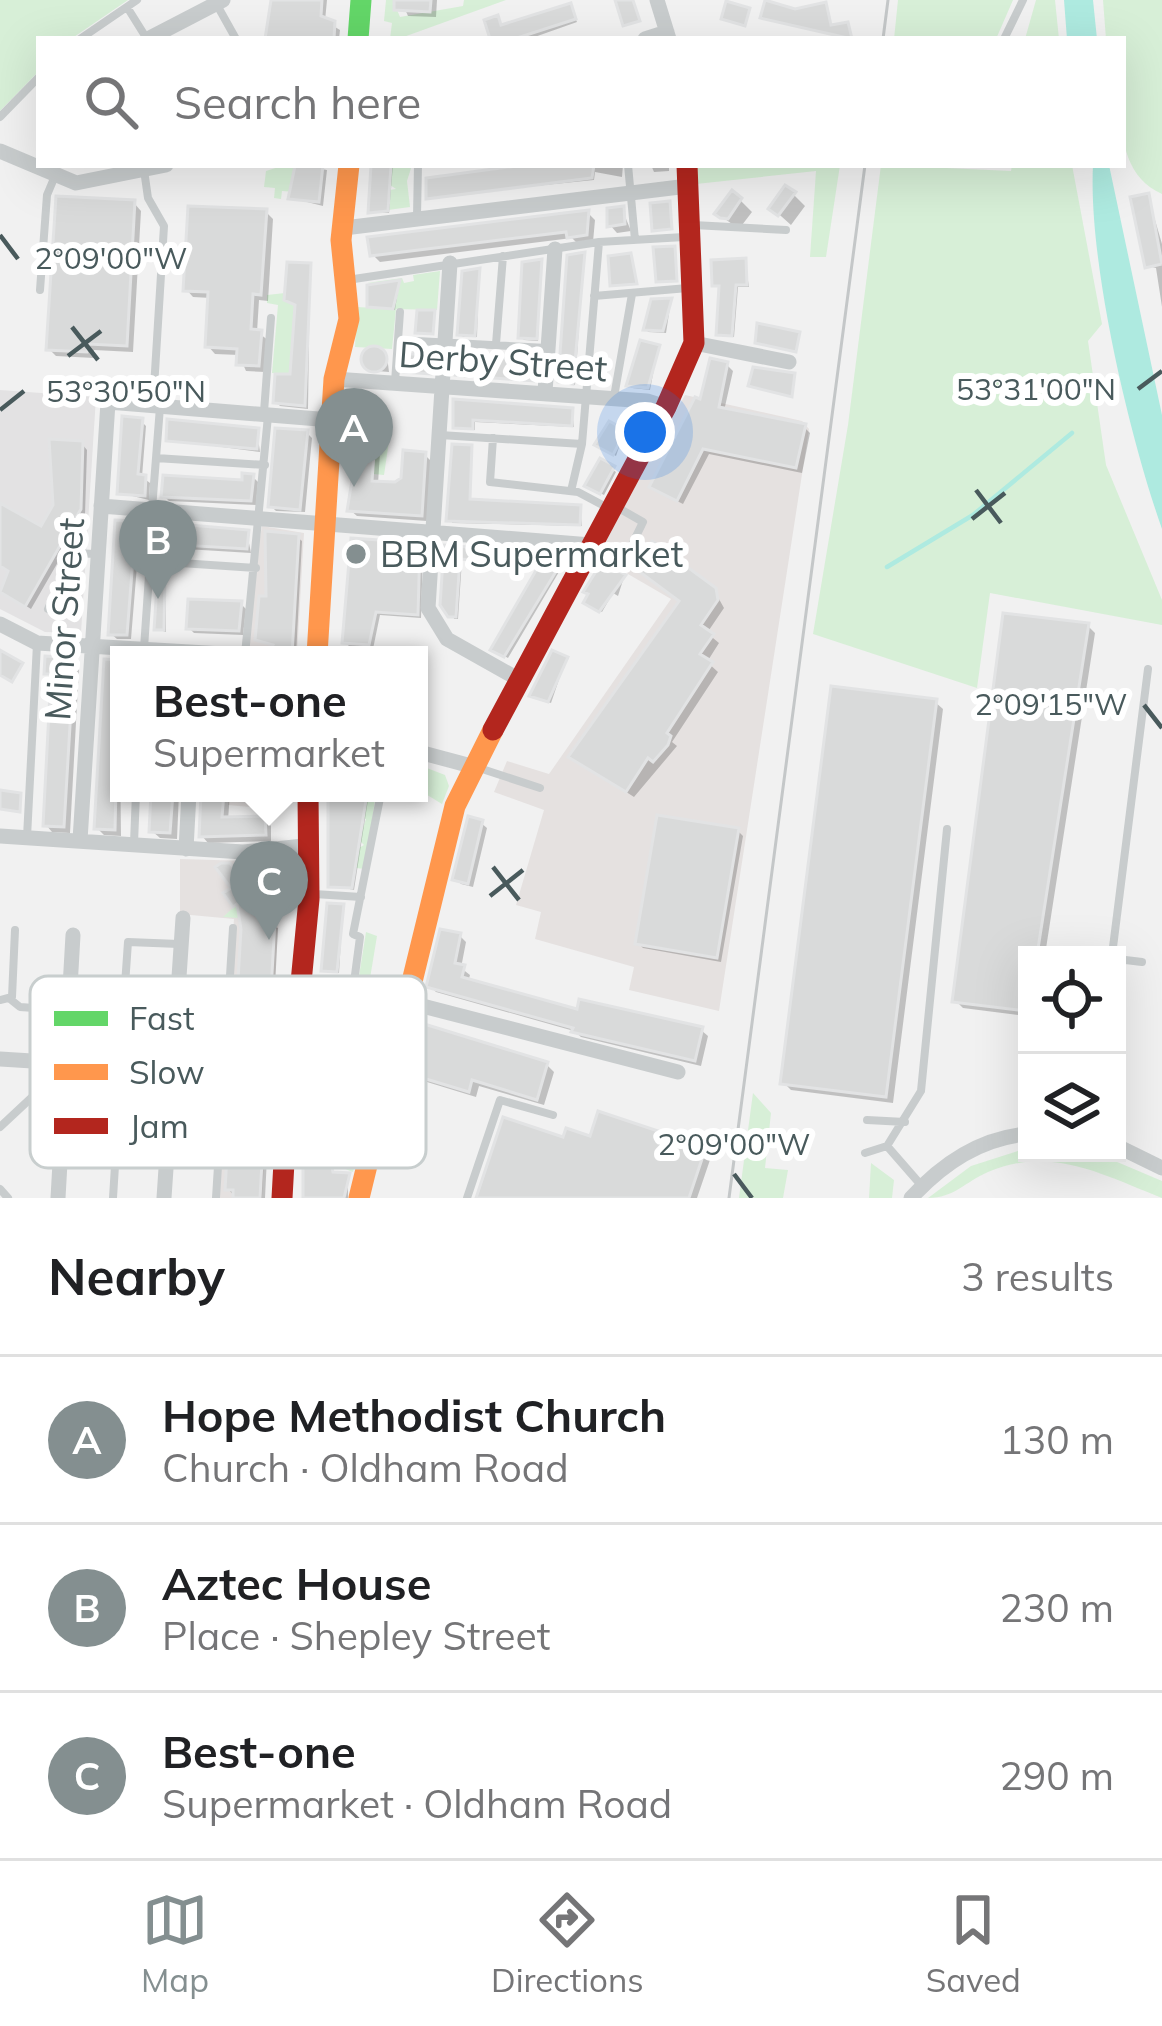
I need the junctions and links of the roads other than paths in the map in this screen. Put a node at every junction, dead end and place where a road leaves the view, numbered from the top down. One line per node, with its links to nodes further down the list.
1 (137, 0): 6 (lane)
2 (361, 0): 12 (main road)
3 (657, 0): 7 (street)
4 (1023, 0): 13 (lane)
5 (220, 2): 10 (street); 11 (lane)
6 (127, 7): 8 (lane); 9 (lane)
7 (668, 35)
8 (84, 36)
9 (146, 36)
10 (154, 36)
11 (235, 36)
12 (358, 36)
13 (1005, 36)
14 (36, 80): 15 (lane)
15 (0, 117)
16 (0, 151): 17 (street)
17 (33, 156)
18 (46, 168): 25 (street)
19 (153, 168): 23 (street)
20 (349, 168): 29 (main road)
21 (418, 168): 28 (lane)
22 (628, 168): 27 (lane)
23 (144, 170): 24 (street); 56 (lane)
24 (97, 173): 25 (street)
25 (55, 176): 39 (lane)
26 (687, 176): 27 (street); 30 (main road)
27 (631, 192): 28 (street); 32 (lane)
28 (418, 219): 29 (street)
29 (344, 227): 37 (main road)
30 (691, 230): 31 (lane); 32 (lane); 38 (main road)
31 (786, 230)
32 (635, 239): 33 (lane)
33 (599, 242): 34 (lane); 41 (lane)
34 (555, 249): 35 (lane); 48 (street)
35 (502, 256): 36 (lane); 47 (lane)
36 (450, 263): 37 (lane); 45 (street)
37 (346, 270): 50 (main road)
38 (695, 287): 40 (lane); 46 (main road)
39 (40, 290)
40 (632, 294): 41 (lane); 55 (lane)
41 (594, 296): 54 (lane)
42 (400, 312): 44 (lane)
43 (271, 318): 58 (lane)
44 (398, 340): 45 (lane); 51 (lane)
45 (445, 341): 47 (lane); 52 (street)
46 (694, 343): 49 (street); 57 (main road)
47 (496, 344): 48 (lane)
48 (548, 348): 53 (street)
49 (789, 362)
50 (334, 379): 51 (street, Derby Street); 59 (main road)
51 (394, 383): 52 (street, Derby Street)
52 (442, 386): 53 (street, Derby Street); 60 (street)
53 (545, 392): 54 (street, Derby Street)
54 (584, 396): 55 (street, Derby Street); 62 (lane)
55 (614, 398): 57 (street, Derby Street)
56 (156, 406): 58 (street); 63 (lane); 66 (street, Minor Street)
57 (666, 407): 67 (main road)
58 (266, 414): 59 (street); 64 (lane)
59 (331, 420): 70 (main road)
60 (439, 435): 61 (lane); 71 (street)
61 (493, 439): 62 (lane); 65 (lane)
62 (582, 444): 65 (lane)
63 (156, 458): 64 (lane); 68 (lane)
64 (265, 465): 69 (lane)
65 (571, 491): 67 (lane)
66 (101, 506): 68 (street); 73 (street, Minor Street)
67 (612, 507): 72 (main road); 74 (lane)
68 (152, 508): 69 (street)
69 (261, 515): 70 (street); 75 (lane)
70 (324, 522): 71 (street); 81 (main road)
71 (433, 529): 72 (street); 85 (street)
72 (592, 545): 85 (main road)
73 (97, 554): 76 (lane); 82 (street, Minor Street)
74 (626, 557)
75 (256, 568): 79 (lane); 80 (lane)
76 (48, 609)
77 (0, 624): 78 (street)
78 (37, 643): 82 (street); 95 (lane)
79 (144, 646)
80 (244, 646)
81 (317, 646)
82 (93, 648): 83 (street); 96 (street, Minor Street)
83 (110, 649)
84 (1148, 669): 107 (lane)
85 (518, 679): 87 (main road)
86 (428, 754): 87 (street)
87 (475, 767): 88 (lane); 117 (main road)
88 (539, 788)
89 (136, 802): 97 (lane)
90 (189, 802): 99 (street)
91 (307, 802): 98 (main road)
92 (379, 802): 101 (lane)
93 (946, 829): 126 (lane)
94 (0, 836): 95 (street)
95 (27, 837): 96 (street)
96 (80, 840): 97 (street)
97 (134, 844): 99 (street)
98 (304, 847): 99 (street); 100 (main road); 115 (main road)
99 (186, 849)
100 (309, 893): 101 (lane); 116 (main road)
101 (361, 897): 110 (lane)
102 (183, 918): 106 (street)
103 (232, 928): 114 (lane)
104 (16, 930): 118 (lane)
105 (73, 935): 111 (street)
106 (181, 944): 112 (lane); 113 (street)
107 (1116, 946)
108 (1126, 959): 109 (lane)
109 (1142, 962)
110 (355, 975)
111 (70, 976)
112 (126, 976)
113 (179, 976)
114 (229, 976)
115 (288, 976)
116 (302, 976)
117 (413, 976)
118 (5, 999)
119 (426, 1008): 122 (street)
120 (0, 1059): 121 (street)
121 (30, 1061)
122 (678, 1072)
123 (30, 1099): 127 (lane)
124 (553, 1115): 148 (lane)
125 (867, 1120): 126 (lane)
126 (905, 1121): 129 (lane)
127 (0, 1126)
128 (1018, 1136): 140 (street)
129 (886, 1146): 131 (lane); 140 (lane)
130 (1126, 1150): 138 (street)
131 (865, 1153)
132 (60, 1168): 142 (street)
133 (115, 1168): 143 (lane)
134 (166, 1168): 144 (street)
135 (218, 1168): 145 (lane)
136 (284, 1168): 146 (main road)
137 (366, 1168): 147 (main road)
138 (1162, 1168)
139 (0, 1189): 141 (lane)
140 (917, 1192)
141 (8, 1198)
142 (58, 1198)
143 (113, 1198)
144 (164, 1198)
145 (216, 1198)
146 (282, 1198)
147 (359, 1198)
148 (467, 1198)

